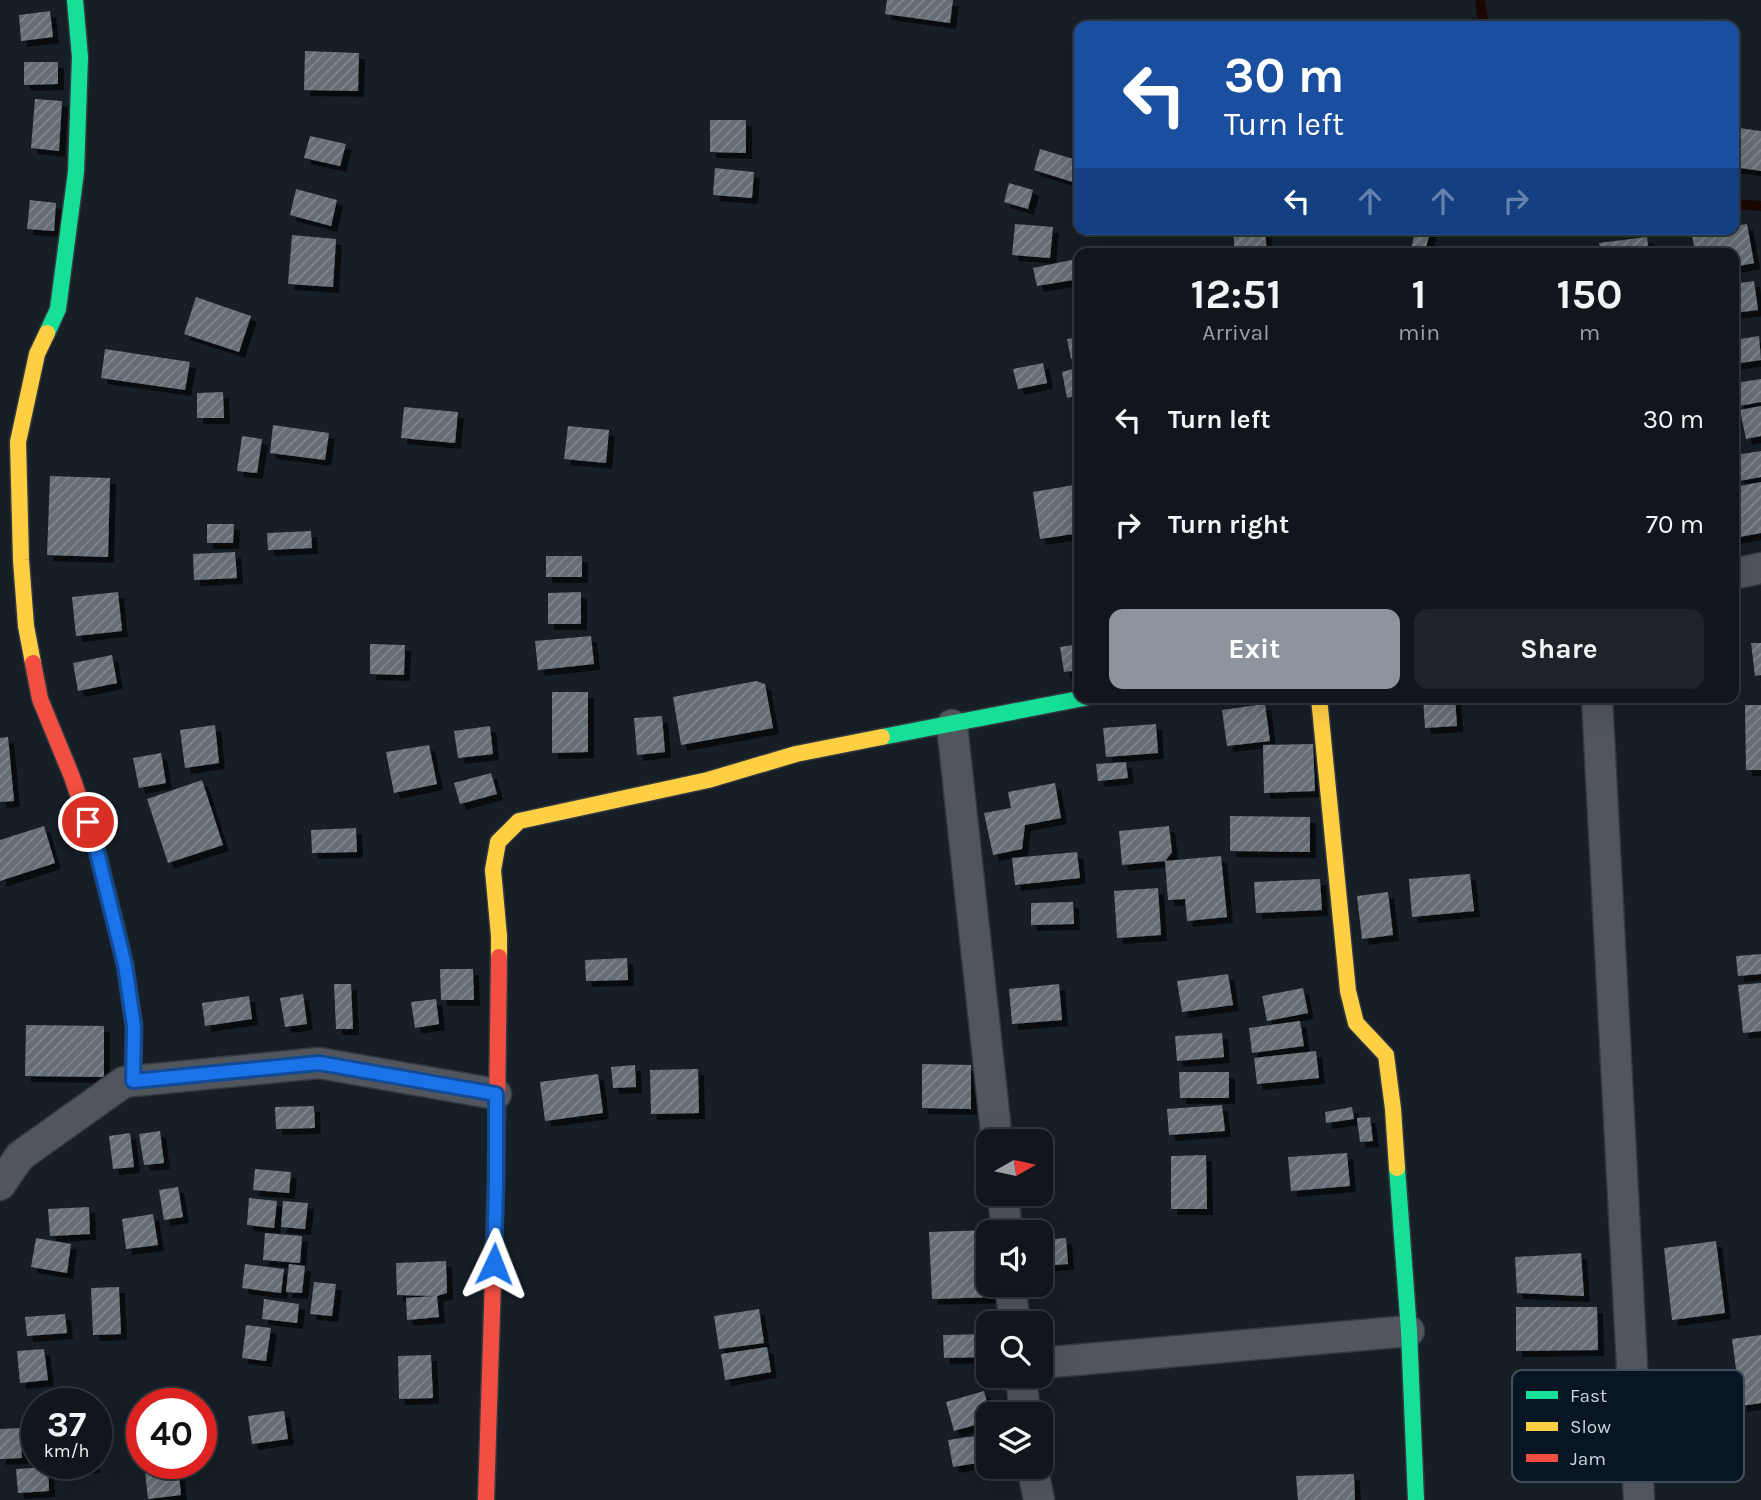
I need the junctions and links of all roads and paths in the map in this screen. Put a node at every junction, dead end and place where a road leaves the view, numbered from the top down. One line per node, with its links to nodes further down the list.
1 (75, 0): 2 (street)
2 (10, 508): 9 (street)
3 (1761, 568): 4 (street)
4 (1739, 573)
5 (1074, 700): 8 (street)
6 (1319, 703): 13 (street)
7 (1597, 703): 15 (street)
8 (952, 725): 10 (street); 11 (street)
9 (133, 1081): 10 (street); 12 (street)
10 (496, 1094): 18 (street)
11 (996, 1129)
12 (0, 1185)
13 (1409, 1331): 14 (street); 20 (street)
14 (1053, 1362)
15 (1632, 1370)
16 (1035, 1479): 19 (street)
17 (1638, 1482): 21 (street)
18 (486, 1500)
19 (1039, 1500)
20 (1416, 1500)
21 (1639, 1500)

